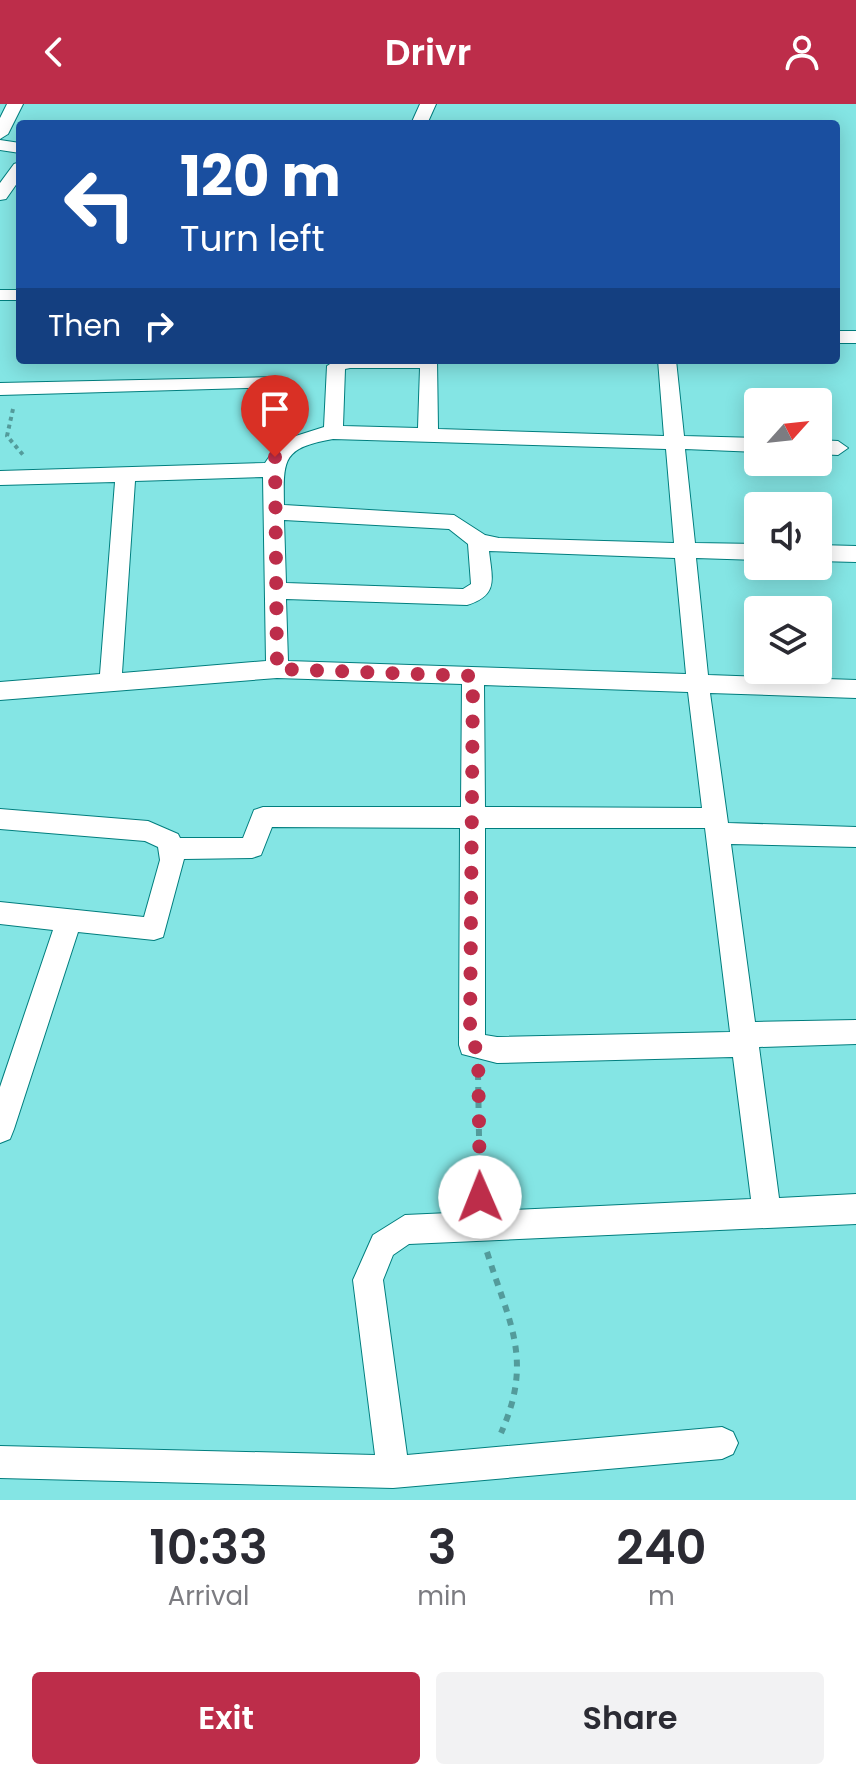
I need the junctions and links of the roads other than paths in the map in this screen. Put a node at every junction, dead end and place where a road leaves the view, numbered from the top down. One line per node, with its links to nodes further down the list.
1 (15, 104): 2 (street)
2 (0, 134)
3 (16, 173): 4 (street)
4 (0, 195)
5 (343, 364): 10 (street)
6 (429, 364): 11 (street)
7 (667, 364): 12 (street)
8 (280, 383): 9 (street)
9 (9, 389)
10 (333, 432): 11 (street); 14 (street)
11 (428, 434): 12 (street)
12 (675, 442): 13 (street); 19 (street)
13 (744, 444)
14 (273, 470): 15 (street); 17 (street)
15 (126, 473): 16 (street); 26 (street)
16 (0, 478)
17 (274, 512): 18 (street); 23 (street)
18 (478, 541): 19 (street); 23 (street)
19 (685, 550): 20 (street); 27 (street)
20 (744, 552)
21 (832, 553): 22 (street)
22 (856, 554)
23 (275, 591): 24 (street)
24 (277, 669): 25 (street); 26 (street)
25 (473, 676): 27 (street); 30 (street)
26 (110, 684): 29 (street)
27 (698, 684): 28 (street); 32 (street)
28 (856, 689)
29 (0, 691)
30 (471, 818): 32 (street); 34 (street); 38 (street)
31 (0, 819): 34 (street)
32 (716, 826): 33 (street); 38 (street)
33 (856, 837)
34 (171, 849): 36 (street)
35 (0, 913): 36 (street)
36 (69, 920): 39 (street)
37 (856, 1032): 38 (street)
38 (745, 1040): 42 (street)
39 (5, 1089): 40 (street)
40 (0, 1129)
41 (856, 1209): 42 (street)
42 (767, 1214): 45 (street)
43 (722, 1443): 45 (street)
44 (0, 1462): 45 (street)
45 (393, 1472)

